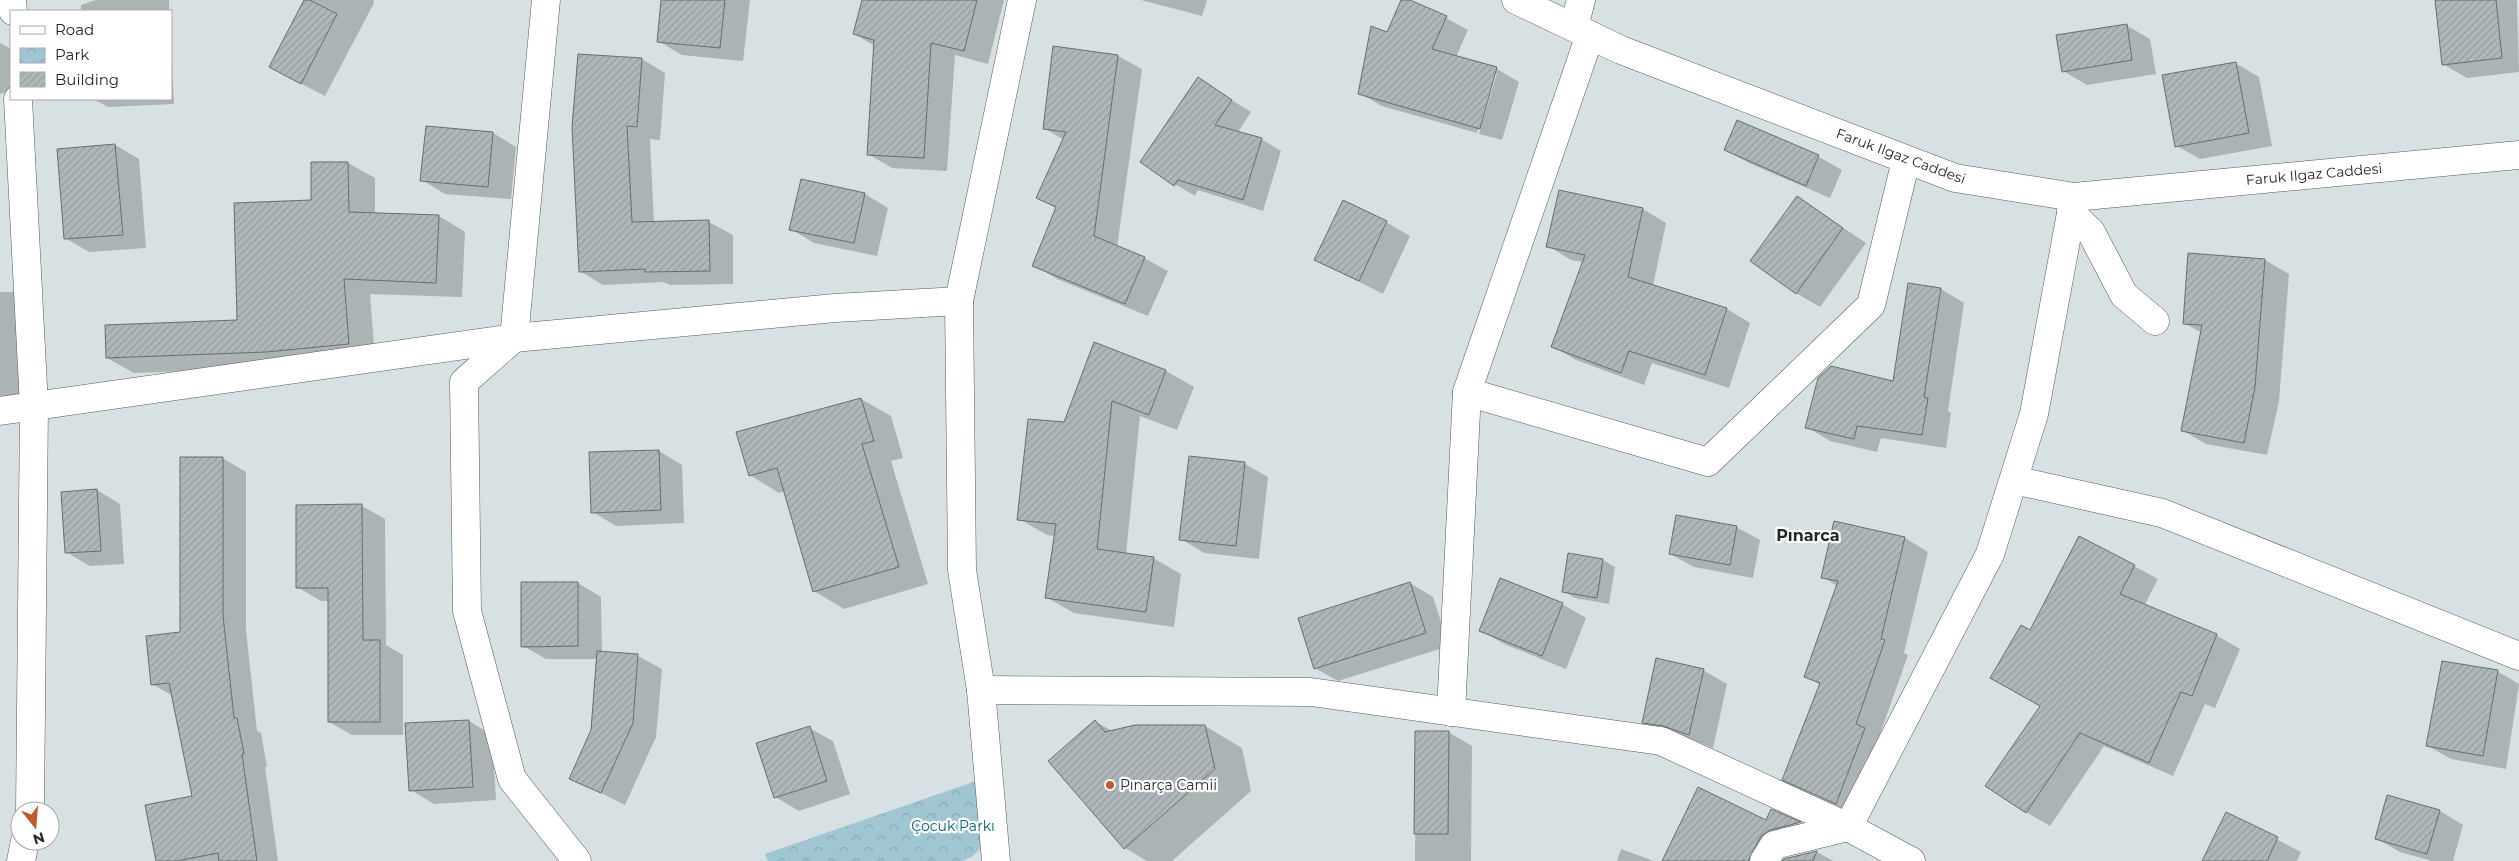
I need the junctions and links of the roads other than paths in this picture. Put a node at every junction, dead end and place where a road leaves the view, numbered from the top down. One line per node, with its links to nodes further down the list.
1 (546, 0): 12 (street)
2 (1022, 0): 10 (street)
3 (1516, 0): 5 (street, Faruk Ilgaz Caddesi)
4 (1581, 0): 5 (street)
5 (1582, 31): 8 (street, Faruk Ilgaz Caddesi); 13 (street)
6 (18, 100): 14 (street)
7 (2519, 155): 9 (street, Faruk Ilgaz Caddesi)
8 (1906, 160): 9 (street, Faruk Ilgaz Caddesi); 13 (street)
9 (2073, 205): 11 (street); 16 (street)
10 (959, 301): 12 (street); 18 (street)
11 (2155, 321)
12 (514, 338): 14 (street); 22 (street)
13 (1467, 392): 19 (street)
14 (34, 406): 15 (street); 20 (street)
15 (0, 411)
16 (2014, 480): 17 (street); 21 (street)
17 (2519, 656)
18 (981, 690): 19 (street); 23 (street)
19 (1451, 712): 21 (street)
20 (30, 801)
21 (1848, 827): 24 (street); 25 (street)
22 (577, 861)
23 (996, 861)
24 (1764, 861)
25 (1911, 861)

